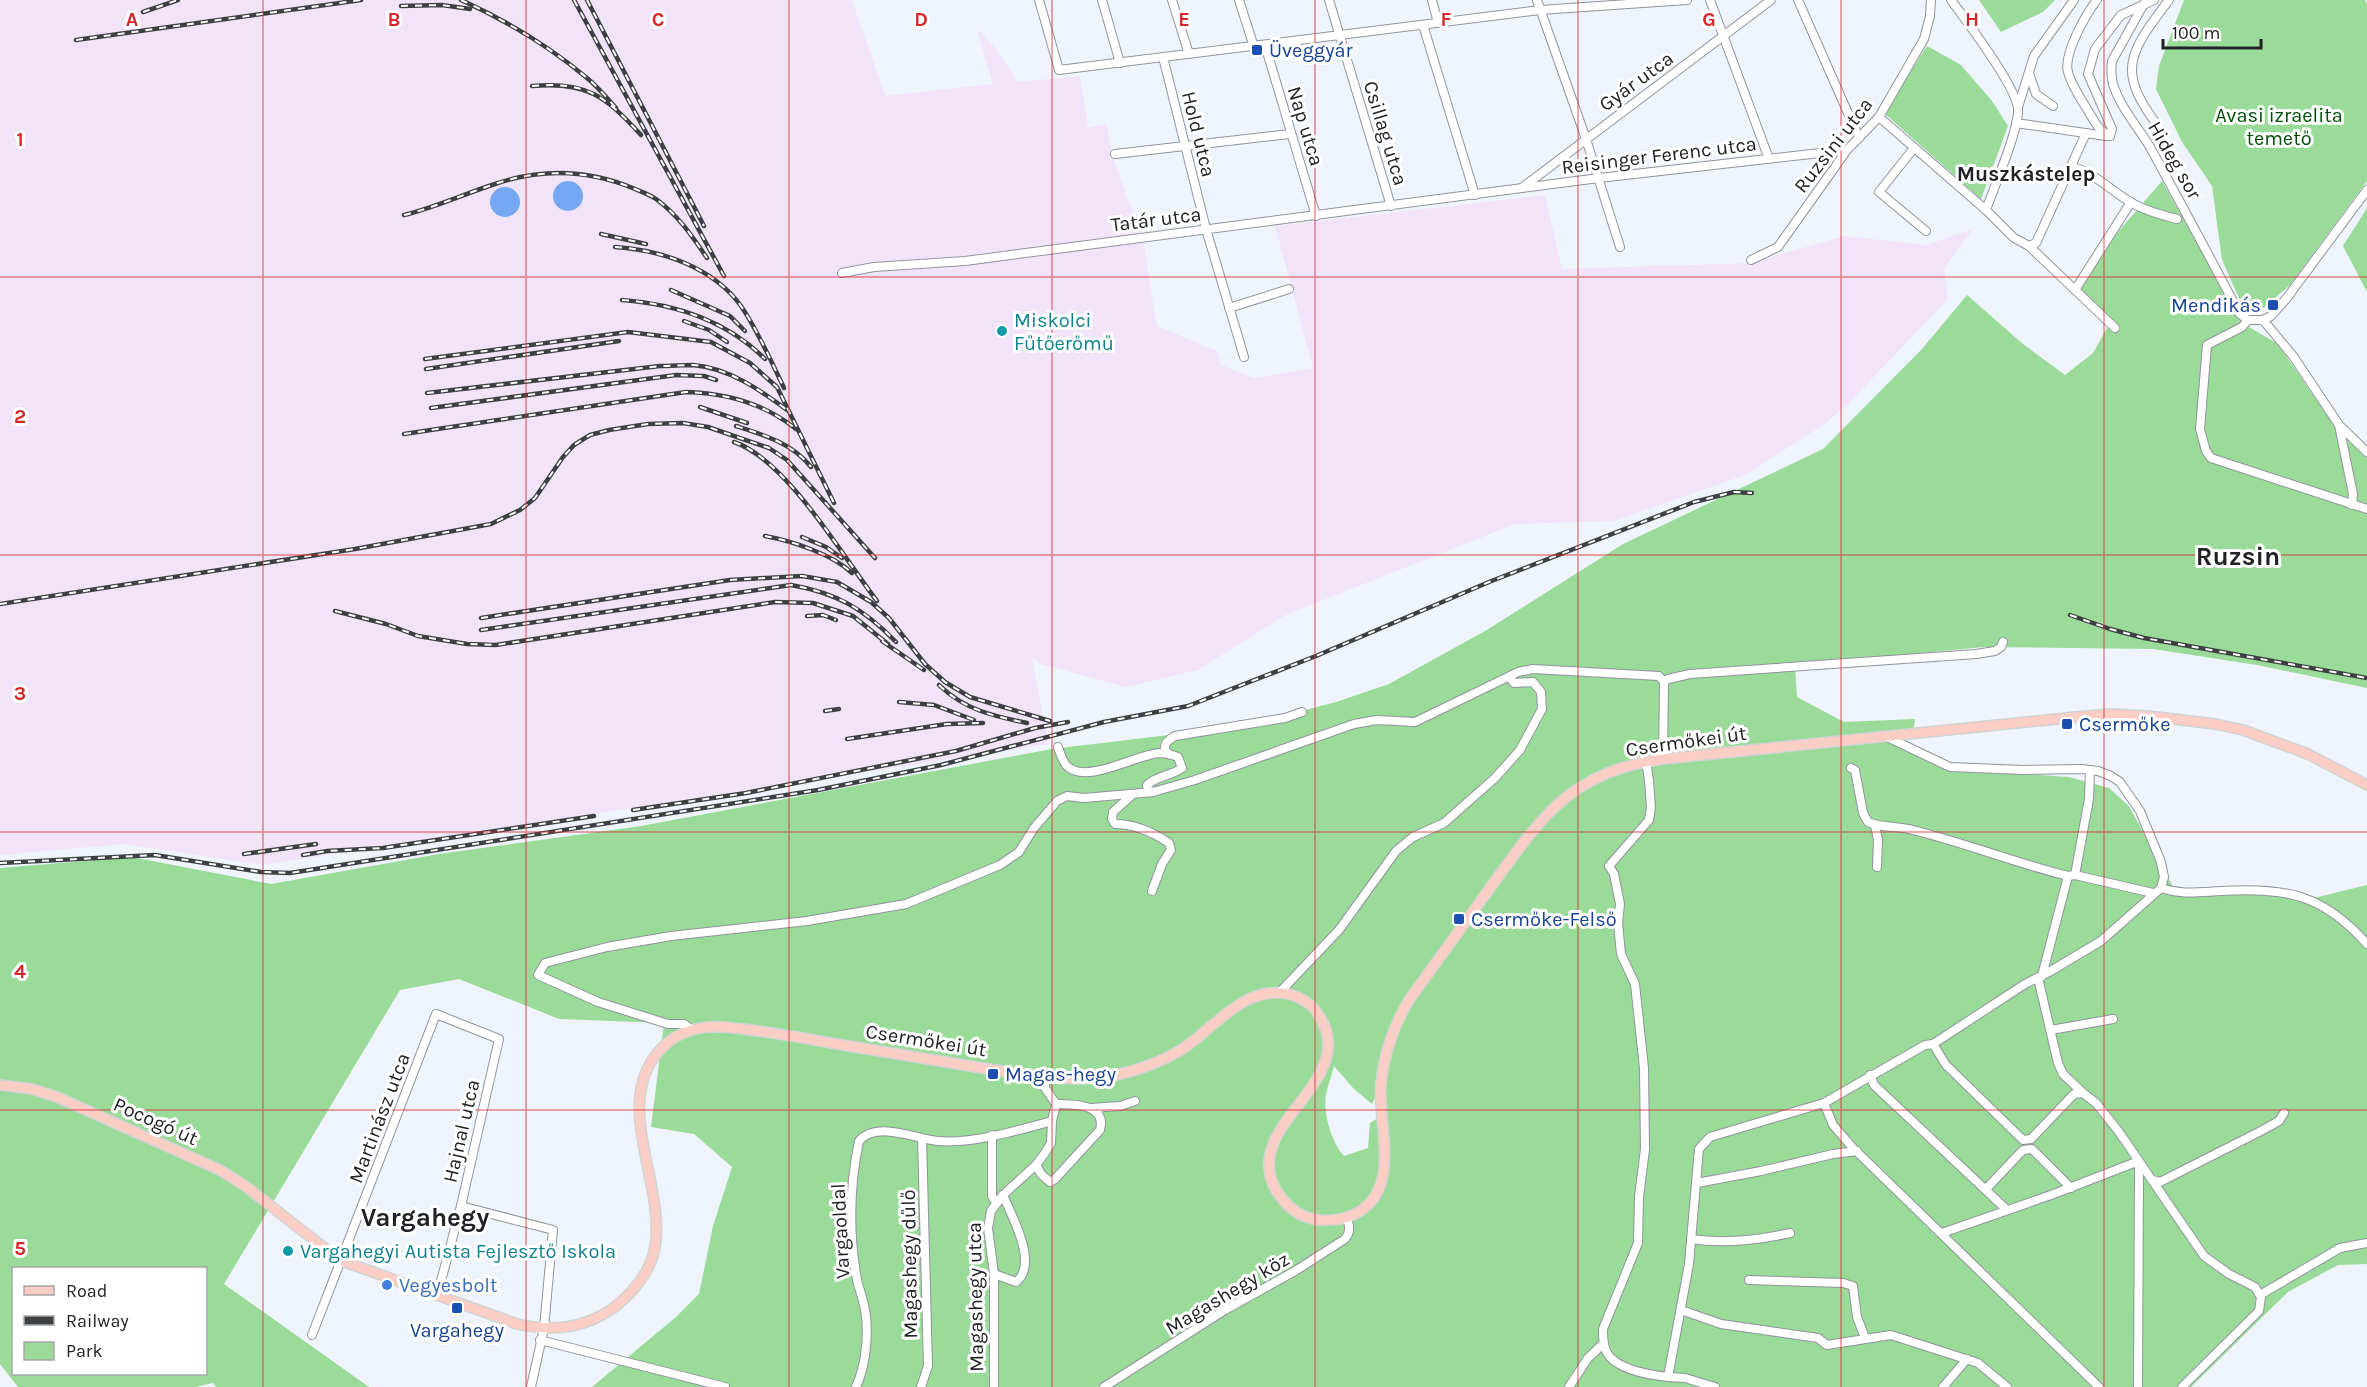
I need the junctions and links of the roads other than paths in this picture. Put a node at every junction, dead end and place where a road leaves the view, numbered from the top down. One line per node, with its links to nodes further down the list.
1 (1039, 0): 28 (street)
2 (1102, 0): 28 (street)
3 (1172, 0): 26 (street)
4 (1239, 0): 25 (street)
5 (1329, 0): 22 (street, Csillag utca)
6 (1432, 0): 20 (street)
7 (1537, 0): 19 (street)
8 (1687, 0): 19 (street)
9 (1710, 0): 23 (street)
10 (1771, 0): 23 (street, Gyár utca)
11 (1798, 0): 38 (street)
12 (1931, 0): 32 (street, Ruzsini utca)
13 (1951, 0): 31 (street)
14 (2074, 0): 29 (street)
15 (2097, 0): 37 (street)
16 (2154, 0): 18 (street)
17 (2169, 0): 34 (street)
18 (2145, 2): 37 (street); 64 (street, Hideg sor)
19 (1540, 10): 20 (street); 39 (street)
20 (1438, 23): 21 (street)
21 (1423, 25): 22 (street); 49 (street)
22 (1340, 36): 24 (street); 51 (street, Csillag utca)
23 (1724, 37): 39 (street, Gyár utca); 44 (street)
24 (1265, 45): 25 (street); 36 (street, Nap utca)
25 (1254, 47): 26 (street)
26 (1189, 54): 27 (street)
27 (1163, 57): 28 (street); 40 (street, Hold utca)
28 (1120, 63)
29 (2028, 72): 30 (street); 31 (street)
30 (2053, 106)
31 (2018, 107): 33 (street)
32 (1879, 117): 38 (street, Ruzsini utca); 41 (street)
33 (2016, 123): 35 (street); 52 (street)
34 (2162, 130)
35 (2086, 133): 37 (street); 45 (street)
36 (1290, 134): 40 (street); 53 (street, Nap utca)
37 (2110, 136)
38 (1859, 138): 42 (street, Ruzsini utca)
39 (1586, 139): 46 (street); 47 (street, Gyár utca)
40 (1185, 147): 43 (street); 55 (street, Hold utca)
41 (1914, 148): 52 (street); 56 (street)
42 (1847, 150): 44 (street, Reisinger Ferenc utca); 59 (street, Ruzsini utca)
43 (1115, 154)
44 (1769, 159): 46 (street, Reisinger Ferenc utca)
45 (2070, 166): 50 (street); 57 (street)
46 (1599, 178): 47 (street, Reisinger Ferenc utca); 58 (street)
47 (1521, 189): 49 (street, Reisinger Ferenc utca)
48 (2367, 190): 65 (street)
49 (1475, 195): 51 (street, Tatár utca)
50 (2131, 202): 54 (street); 62 (street)
51 (1391, 206): 53 (street, Tatár utca)
52 (1986, 210): 57 (street)
53 (1316, 216): 55 (street, Tatár utca)
54 (2177, 219)
55 (1206, 229): 60 (street, Tatár utca); 63 (street, Hold utca)
56 (1926, 231)
57 (2030, 246): 62 (street)
58 (1620, 247)
59 (1752, 260)
60 (842, 273)
61 (1289, 289): 63 (street)
62 (2076, 290): 66 (street)
63 (1229, 308): 67 (street, Hold utca)
64 (2248, 320): 65 (street); 70 (street)
65 (2263, 320): 68 (street)
66 (2115, 328)
67 (1244, 357)
68 (2339, 425): 69 (street); 70 (street)
69 (2367, 452)
70 (2352, 505): 71 (street)
71 (2367, 509)
72 (2003, 642): 74 (street)
73 (1509, 677): 74 (street); 84 (street); 94 (street)
74 (1664, 682): 79 (street)
75 (1302, 712): 78 (street)
76 (1886, 736): 79 (main road, Csermőkei út); 82 (street); 83 (main road, Csermőkei út)
77 (1058, 747): 78 (street)
78 (1169, 754): 84 (street)
79 (1663, 759): 80 (main road, Csermőkei út)
80 (1642, 761): 124 (main road, Csermőkei út); 140 (street)
81 (1851, 768): 86 (street)
82 (2090, 770): 88 (street); 89 (street)
83 (2367, 784)
84 (1153, 792): 85 (street)
85 (1132, 794): 90 (street); 97 (street)
86 (1875, 825): 87 (street); 88 (street)
87 (1877, 867)
88 (2072, 875): 91 (street); 93 (street)
89 (2161, 888): 91 (street); 92 (street)
90 (1152, 891)
91 (2153, 893): 93 (street)
92 (2367, 944)
93 (2040, 977): 98 (street); 99 (street)
94 (1279, 993): 101 (main road, Csermőkei út); 124 (main road)
95 (436, 1014): 122 (street, Hajnal utca); 130 (street, Martinász utca)
96 (2113, 1019): 98 (street)
97 (692, 1030): 101 (main road, Csermőkei út); 136 (main road, Csermőkei út)
98 (2051, 1030): 103 (street)
99 (1933, 1044): 100 (street); 112 (street)
100 (1870, 1075): 105 (street); 120 (street)
101 (1045, 1076): 106 (street)
102 (0, 1085): 125 (main road, Pocogó út)
103 (2083, 1093): 112 (street); 115 (street)
104 (1134, 1101): 107 (street)
105 (1824, 1103): 114 (street); 118 (street)
106 (1056, 1104): 107 (street); 109 (street)
107 (1091, 1108): 116 (street)
108 (2284, 1113): 117 (street)
109 (1052, 1121): 110 (street, Vargaoldal); 116 (street, Magashegy utca)
110 (992, 1135): 111 (street, Vargaoldal); 121 (street)
111 (922, 1139): 145 (street, Vargaoldal); 146 (street, Magashegy dűlő)
112 (2023, 1140): 113 (street)
113 (2032, 1149): 119 (street); 120 (street)
114 (1857, 1151): 118 (street); 127 (street)
115 (2139, 1161): 117 (street); 119 (street); 154 (street)
116 (1036, 1165): 121 (street, Magashegy utca)
117 (2152, 1180): 134 (street)
118 (1697, 1183): 128 (street)
119 (2071, 1188): 123 (street)
120 (1986, 1189): 123 (street)
121 (1001, 1198): 131 (street, Magashegy utca); 131 (street)
122 (461, 1206): 133 (street, Hajnal utca); 136 (street)
123 (2007, 1210): 127 (street)
124 (1346, 1217): 148 (street, Magashegy köz)
125 (286, 1218): 130 (main road, Csermőkei út)
126 (1790, 1233): 128 (street)
127 (1942, 1233): 153 (street)
128 (1691, 1239): 135 (street)
129 (2367, 1243): 134 (street)
130 (341, 1259): 133 (main road, Csermőkei út); 137 (street, Martinász utca)
131 (994, 1274): 147 (street, Magashegy utca)
132 (1749, 1280): 138 (street)
133 (437, 1296): 136 (main road, Csermőkei út)
134 (2260, 1296): 155 (street)
135 (1681, 1310): 138 (street); 142 (street)
136 (544, 1328): 139 (street)
137 (312, 1335)
138 (1865, 1338): 141 (street)
139 (540, 1340): 143 (street); 144 (street)
140 (1604, 1343): 142 (street); 149 (street)
141 (1967, 1359): 151 (street); 152 (street)
142 (1668, 1377): 150 (street)
143 (531, 1387)
144 (725, 1387)
145 (856, 1387)
146 (921, 1387)
147 (994, 1387)
148 (1104, 1387)
149 (1569, 1387)
150 (1715, 1387)
151 (1943, 1387)
152 (2007, 1387)
153 (2099, 1387)
154 (2138, 1387)
155 (2182, 1387)

